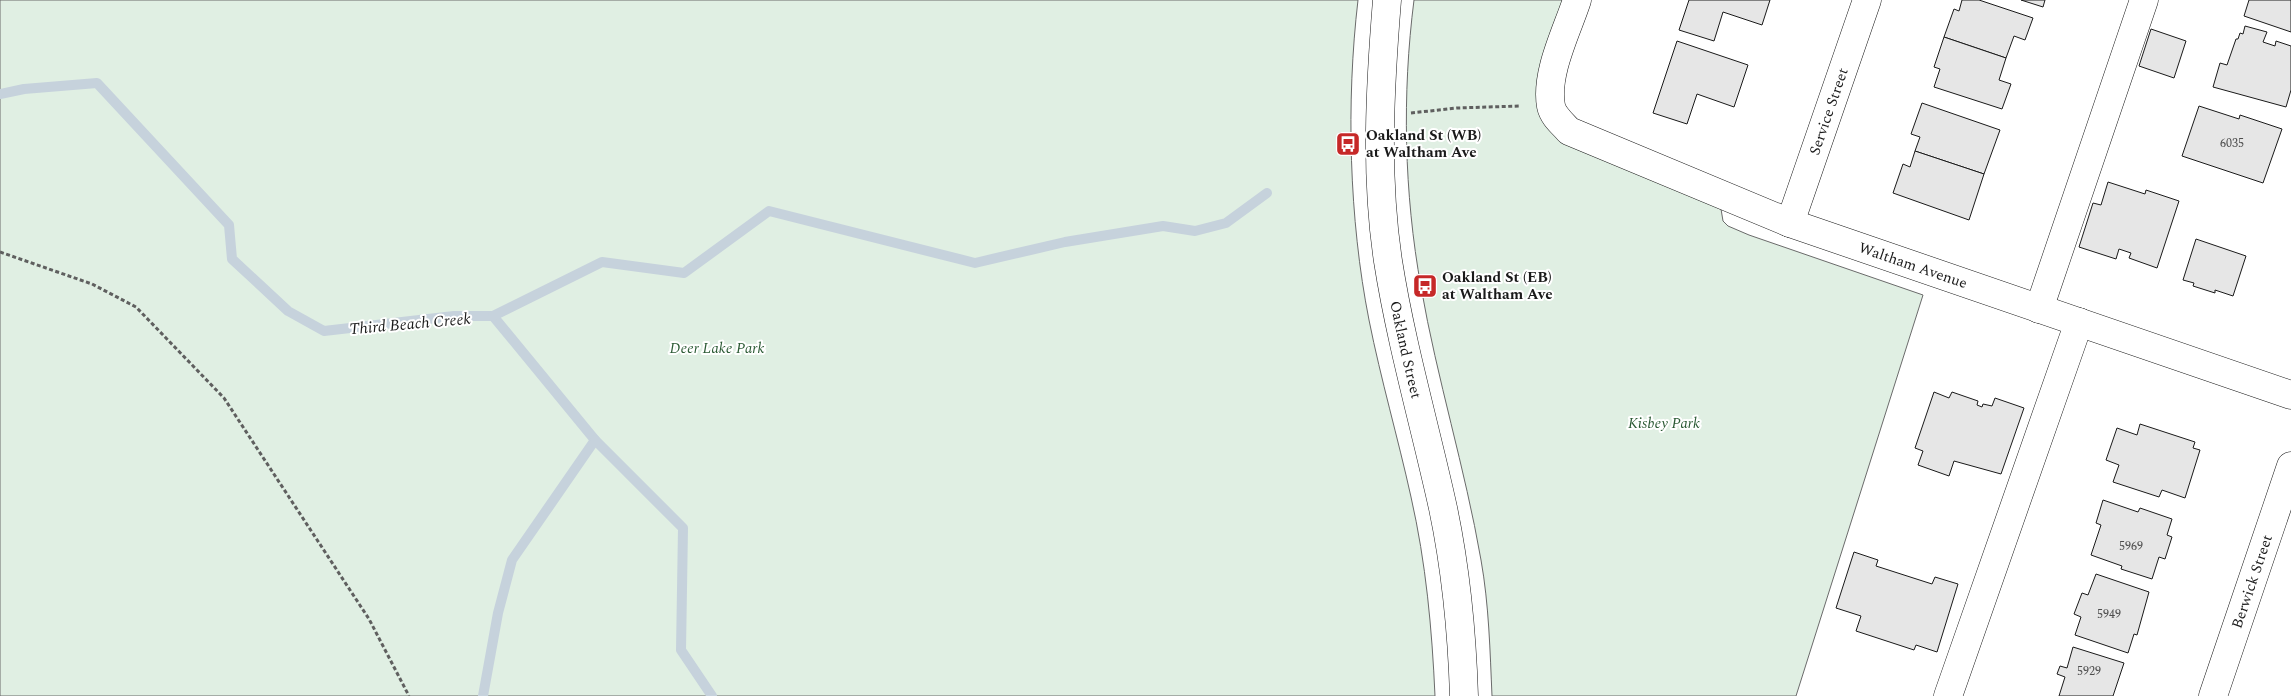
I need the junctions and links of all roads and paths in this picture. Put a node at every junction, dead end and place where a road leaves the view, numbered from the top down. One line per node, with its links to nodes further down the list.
1 (1387, 0): 14 (street, Oakland Street)
2 (1577, 0): 7 (street, Waltham Avenue)
3 (1867, 0): 7 (street, Service Street)
4 (2144, 0): 9 (street)
5 (1498, 107): 6 (path)
6 (1410, 113)
7 (1790, 223): 9 (street, Waltham Avenue)
8 (0, 252): 13 (path)
9 (2039, 309): 10 (street, Waltham Avenue)
10 (2079, 322): 11 (street, Waltham Avenue); 15 (street)
11 (2291, 395)
12 (2291, 466): 16 (street, Berwick Street)
13 (409, 696)
14 (1464, 696)
15 (1948, 696)
16 (2213, 696)

